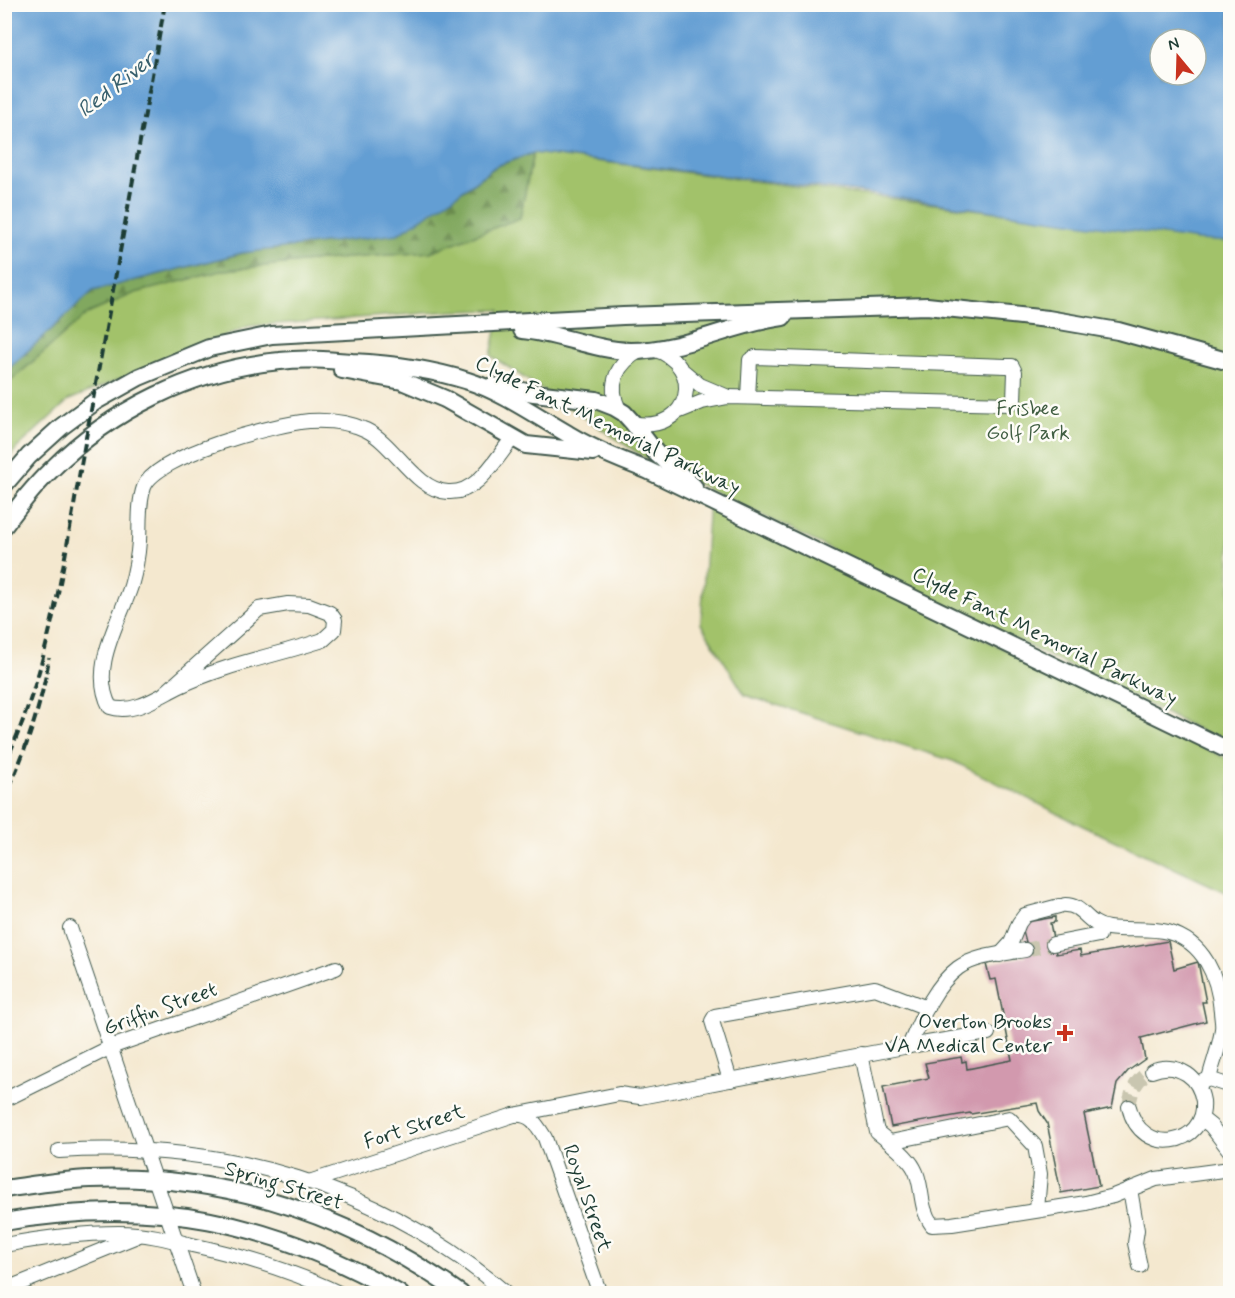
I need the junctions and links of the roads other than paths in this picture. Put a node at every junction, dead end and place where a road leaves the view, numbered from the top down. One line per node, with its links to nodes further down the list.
1 (862, 308): 2 (main road, Clyde Fant Memorial Parkway); 3 (main road); 5 (main road, Clyde Fant Memorial Parkway)
2 (415, 326): 3 (main road); 15 (main road, Clyde Fant Memorial Parkway)
3 (647, 350): 6 (street); 10 (street)
4 (267, 362): 7 (main road, Clyde Fant Memorial Parkway); 13 (main road); 17 (main road, Clyde Fant Memorial Parkway)
5 (1230, 362)
6 (681, 369): 8 (street); 11 (street)
7 (471, 381): 10 (main road); 14 (main road, Clyde Fant Memorial Parkway)
8 (728, 397): 9 (street); 11 (street)
9 (748, 397): 9 (street)
10 (619, 410): 12 (main road)
11 (677, 412): 12 (street)
12 (633, 423): 16 (main road)
13 (512, 439): 14 (main road); 18 (street)
14 (612, 457): 16 (main road, Clyde Fant Memorial Parkway)
15 (4, 485)
16 (709, 500): 19 (main road, Clyde Fant Memorial Parkway)
17 (4, 526)
18 (163, 695): 18 (street)
19 (1230, 751)
20 (1100, 926): 22 (street); 24 (street); 33 (street)
21 (70, 928): 29 (street)
22 (1053, 944)
23 (1025, 950): 24 (street)
24 (1000, 955): 26 (street)
25 (336, 968): 29 (street, Griffin Street)
26 (927, 1008): 28 (street); 32 (street)
27 (988, 1033): 28 (street)
28 (909, 1046): 30 (street)
29 (111, 1047): 35 (street, Griffin Street); 41 (street)
30 (861, 1054): 32 (street); 40 (street)
31 (1152, 1071): 33 (street)
32 (730, 1080): 37 (street)
33 (1203, 1081): 34 (street); 39 (street)
34 (1230, 1086)
35 (4, 1100)
36 (1129, 1107): 39 (street)
37 (514, 1115): 38 (street, Fort Street); 46 (street, Fort Street)
38 (532, 1118): 62 (street, Royal Street)
39 (1201, 1118): 43 (street)
40 (890, 1142): 49 (street); 49 (street)
41 (145, 1150): 42 (street); 45 (street); 46 (street)
42 (59, 1151)
43 (1230, 1151)
44 (1230, 1169): 48 (street)
45 (156, 1180): 47 (main road, Spring Street); 50 (street); 60 (main road, Spring Street)
46 (309, 1182): 61 (street)
47 (4, 1189)
48 (1130, 1189): 49 (street); 55 (street)
49 (1037, 1210)
50 (168, 1214): 51 (main road); 53 (street); 59 (main road)
51 (4, 1222)
52 (142, 1235): 53 (street); 54 (street); 56 (street)
53 (176, 1241): 57 (street); 58 (street)
54 (4, 1245)
55 (1140, 1266)
56 (4, 1290)
57 (194, 1293)
58 (341, 1293)
59 (400, 1293)
60 (461, 1293)
61 (507, 1293)
62 (600, 1293)

